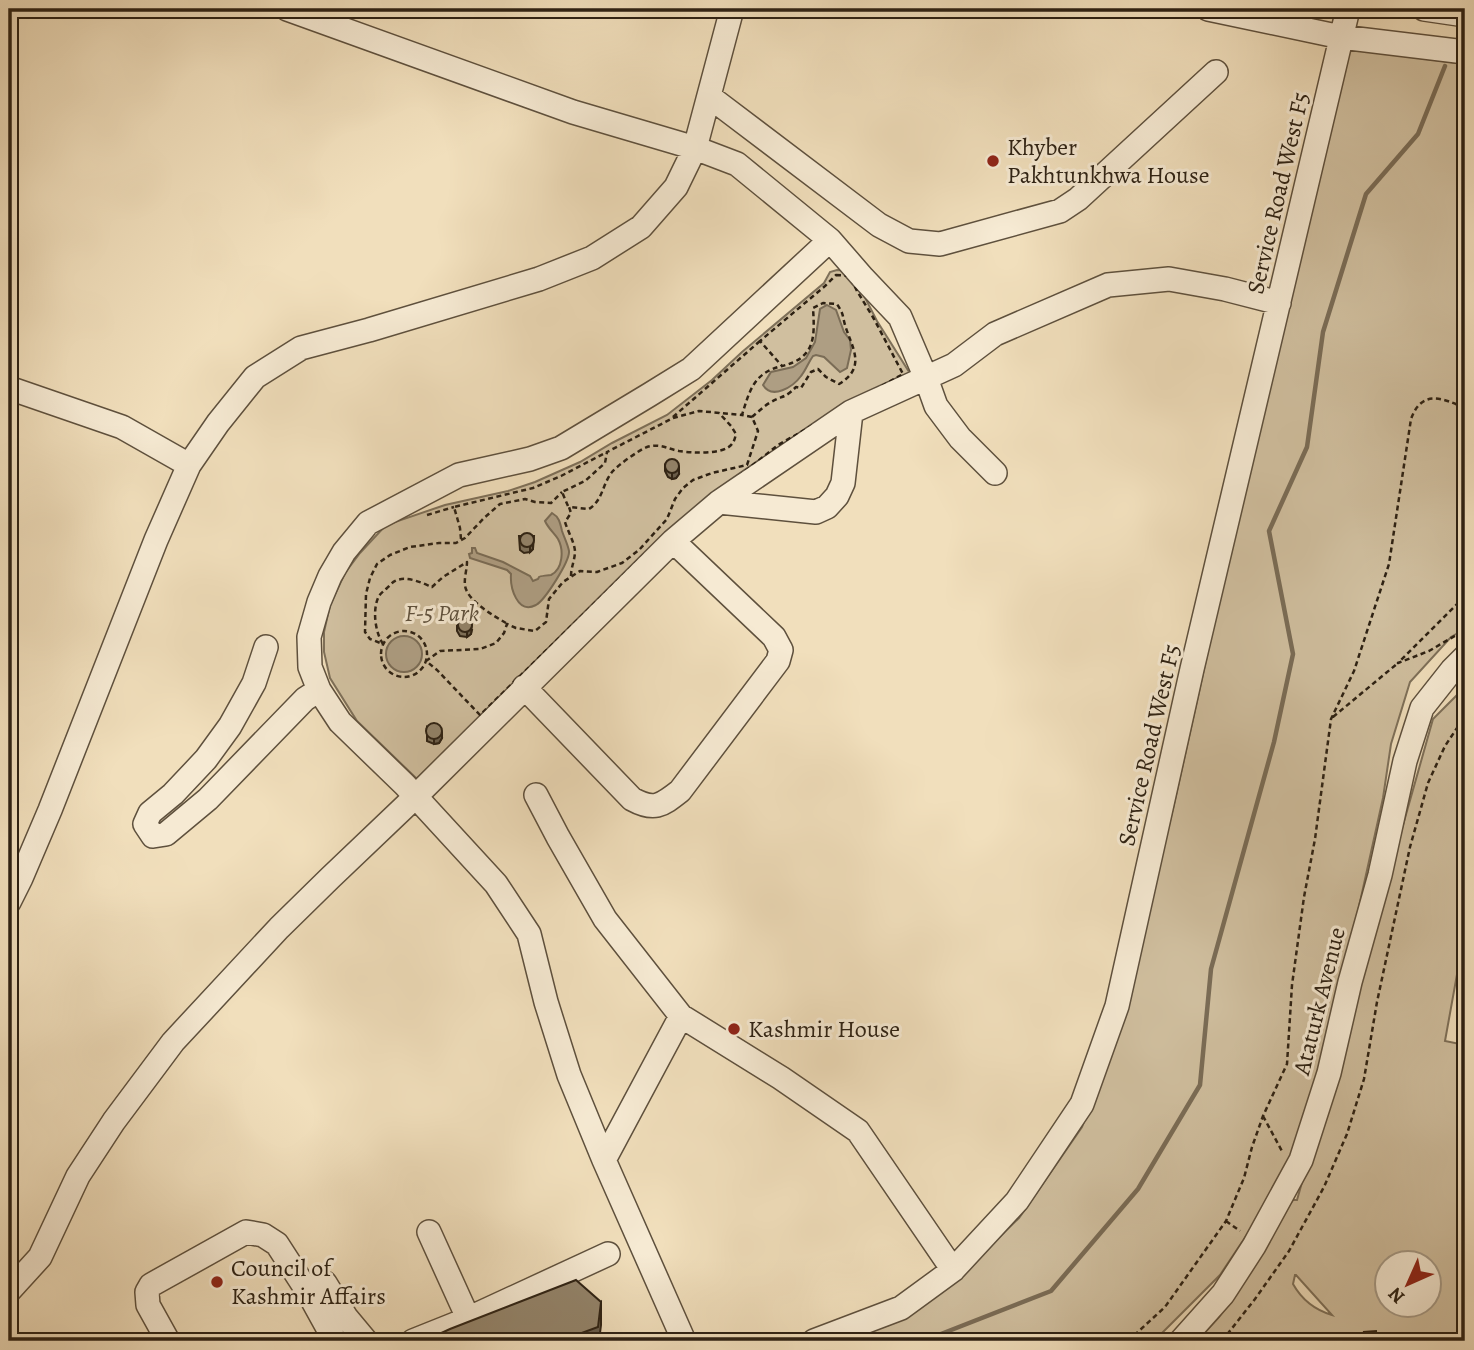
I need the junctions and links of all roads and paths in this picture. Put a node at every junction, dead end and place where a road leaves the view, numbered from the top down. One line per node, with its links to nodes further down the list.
1 (287, 9): 11 (street)
2 (732, 9): 10 (street)
3 (1208, 9): 7 (street)
4 (1348, 9): 7 (street, Service Road West F5)
5 (1424, 9): 6 (street)
6 (1465, 15)
7 (1341, 37): 8 (street); 13 (street, Service Road West F5)
8 (1465, 52)
9 (1216, 72): 10 (street)
10 (710, 97): 11 (street)
11 (695, 148): 12 (street); 25 (street)
12 (830, 240): 16 (street); 44 (street)
13 (1279, 303): 16 (street); 56 (street, Service Road West F5)
14 (761, 341): 15 (path); 23 (path); 41 (path)
15 (782, 366): 21 (path); 22 (path)
16 (926, 378): 19 (street); 26 (street)
17 (9, 388): 25 (street)
18 (1465, 408): 46 (path)
19 (851, 412): 28 (street); 28 (street)
20 (719, 413): 21 (path); 23 (path); 29 (path)
21 (742, 415): 22 (path)
22 (752, 417): 34 (path)
23 (673, 418): 24 (path)
24 (607, 452): 27 (path); 30 (path)
25 (189, 465): 49 (street)
26 (995, 473)
27 (562, 492): 29 (path); 32 (path)
28 (719, 502): 33 (street)
29 (569, 507): 34 (path)
30 (454, 508): 31 (path); 32 (path)
31 (428, 515)
32 (461, 540): 38 (path)
33 (673, 541): 43 (street); 43 (street)
34 (571, 578): 36 (path)
35 (1465, 596): 42 (path)
36 (507, 624): 38 (path); 41 (path)
37 (1465, 630): 42 (path)
38 (383, 644): 41 (path); 41 (path)
39 (266, 647): 44 (street)
40 (1465, 657): 53 (street, Ataturk Avenue)
41 (426, 661)
42 (1398, 663): 46 (path)
43 (524, 687): 48 (street)
44 (319, 690): 48 (street)
45 (1465, 716): 68 (path)
46 (1331, 719): 51 (path)
47 (536, 795): 50 (street)
48 (415, 797): 52 (street); 57 (street)
49 (9, 902)
50 (681, 1016): 52 (street); 56 (street)
51 (1263, 1116): 53 (path); 66 (path)
52 (604, 1160): 64 (street)
53 (1294, 1173): 67 (street, Ataturk Avenue)
54 (429, 1232): 59 (street)
55 (608, 1254): 59 (street)
56 (953, 1270): 65 (street, Service Road West F5)
57 (9, 1291)
58 (308, 1292): 60 (street); 61 (street); 62 (street)
59 (468, 1318): 63 (street)
60 (169, 1341)
61 (335, 1341)
62 (366, 1341)
63 (413, 1341)
64 (684, 1341)
65 (814, 1341)
66 (1128, 1341)
67 (1181, 1341)
68 (1222, 1341)

